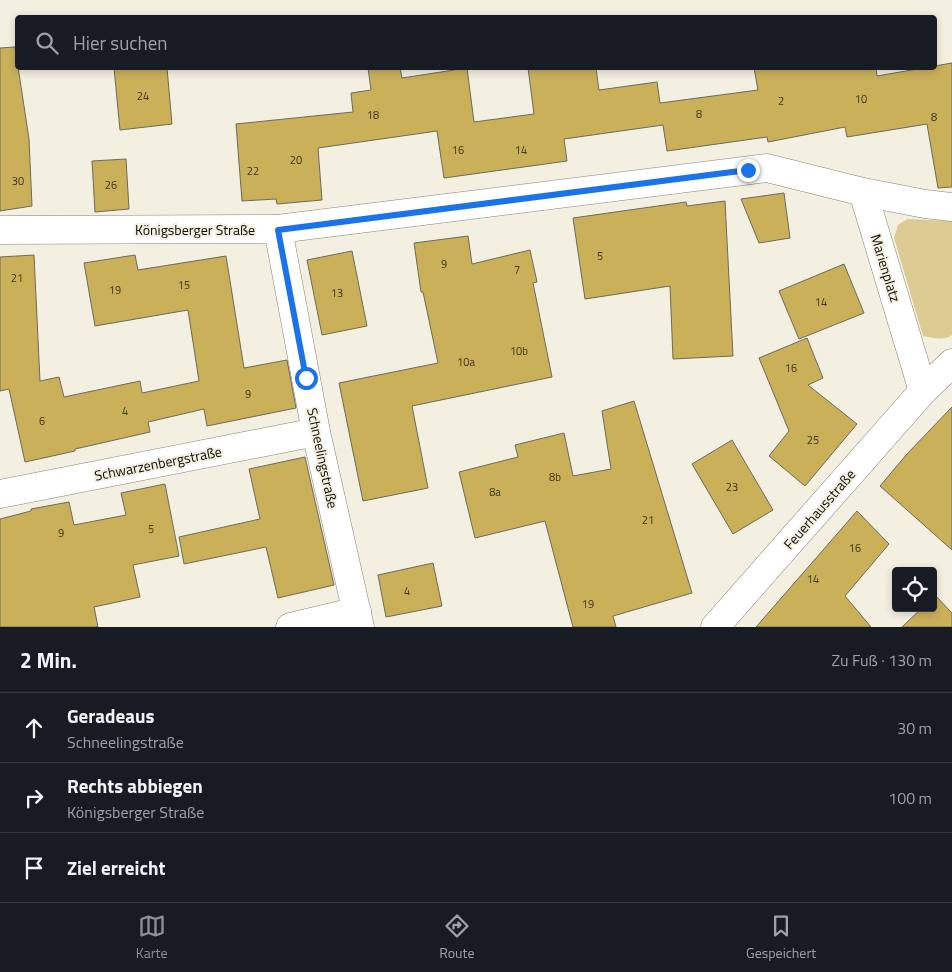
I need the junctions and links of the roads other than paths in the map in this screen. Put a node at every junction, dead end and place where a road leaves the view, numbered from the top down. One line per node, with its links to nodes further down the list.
1 (863, 192): 2 (street); 4 (street, Königsberger Straße); 6 (street, Marienplatz)
2 (952, 207)
3 (0, 230): 4 (street, Königsberger Straße)
4 (278, 230): 7 (street, Schneelingstraße)
5 (952, 363): 6 (street)
6 (923, 391): 11 (street, Feuerhausstraße)
7 (316, 432): 8 (street, Schwarzenbergstraße); 9 (street, Schneelingstraße)
8 (0, 494)
9 (358, 619): 10 (street)
10 (290, 627)
11 (715, 627)

